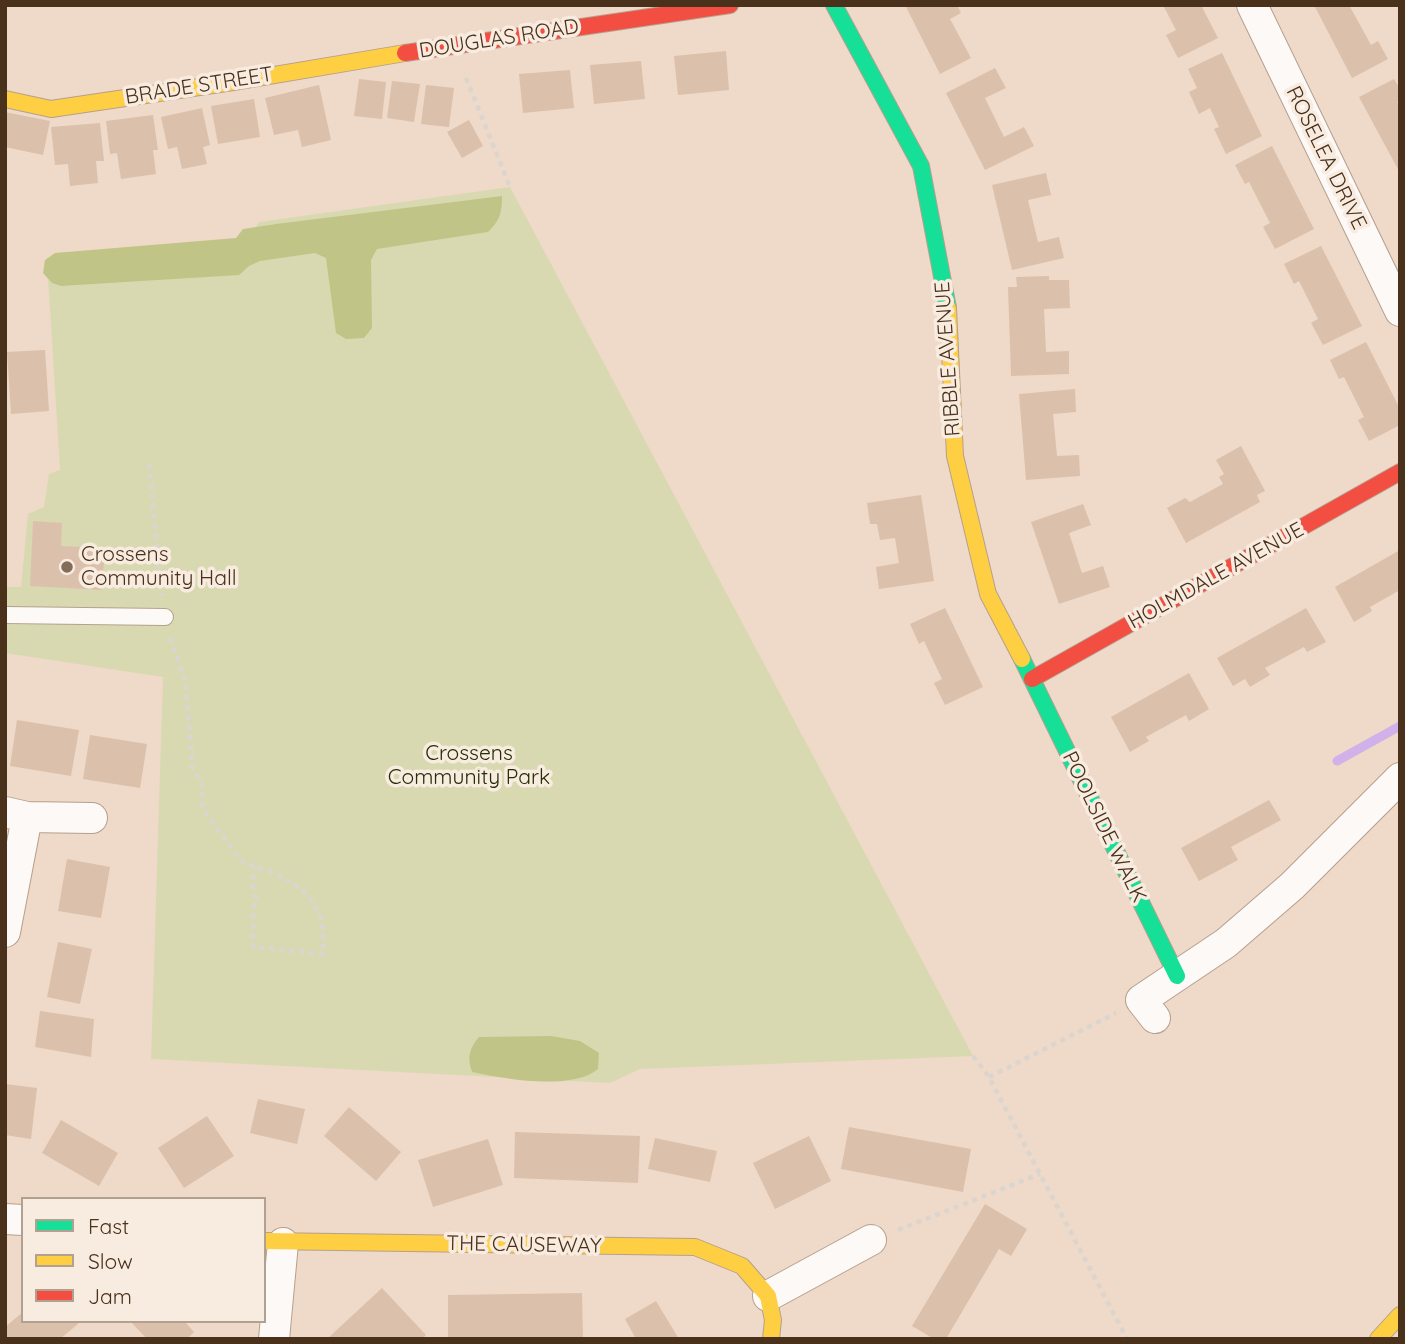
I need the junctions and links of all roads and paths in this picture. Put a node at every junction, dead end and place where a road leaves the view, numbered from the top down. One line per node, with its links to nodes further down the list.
1 (730, 5): 4 (main road, DOUGLAS ROAD)
2 (834, 5): 13 (main road, RIBBLE AVENUE)
3 (1252, 5): 8 (street, ROSELEA DRIVE)
4 (452, 45): 5 (main road, DOUGLAS ROAD); 7 (path)
5 (393, 56): 6 (main road, BRADE STREET)
6 (5, 99)
7 (510, 187)
8 (1400, 311)
9 (149, 464): 12 (path)
10 (1400, 472): 13 (main road, HOLMDALE AVENUE)
11 (5, 615): 12 (lane)
12 (164, 617): 17 (path)
13 (1032, 679): 19 (main road, POOLSIDE WALK)
14 (1400, 778): 19 (street)
15 (16, 815): 16 (street); 18 (street)
16 (92, 818)
17 (255, 867): 17 (path)
18 (5, 932)
19 (1177, 976): 20 (street)
20 (1148, 1009): 22 (path)
21 (973, 1056): 22 (path)
22 (989, 1077): 23 (path)
23 (1040, 1174): 24 (path); 30 (path)
24 (871, 1240): 26 (street)
25 (274, 1242): 26 (main road, THE CAUSEWAY); 28 (street)
26 (768, 1296): 29 (main road)
27 (1400, 1315): 31 (main road)
28 (274, 1339)
29 (771, 1339)
30 (1128, 1339)
31 (1378, 1339)

